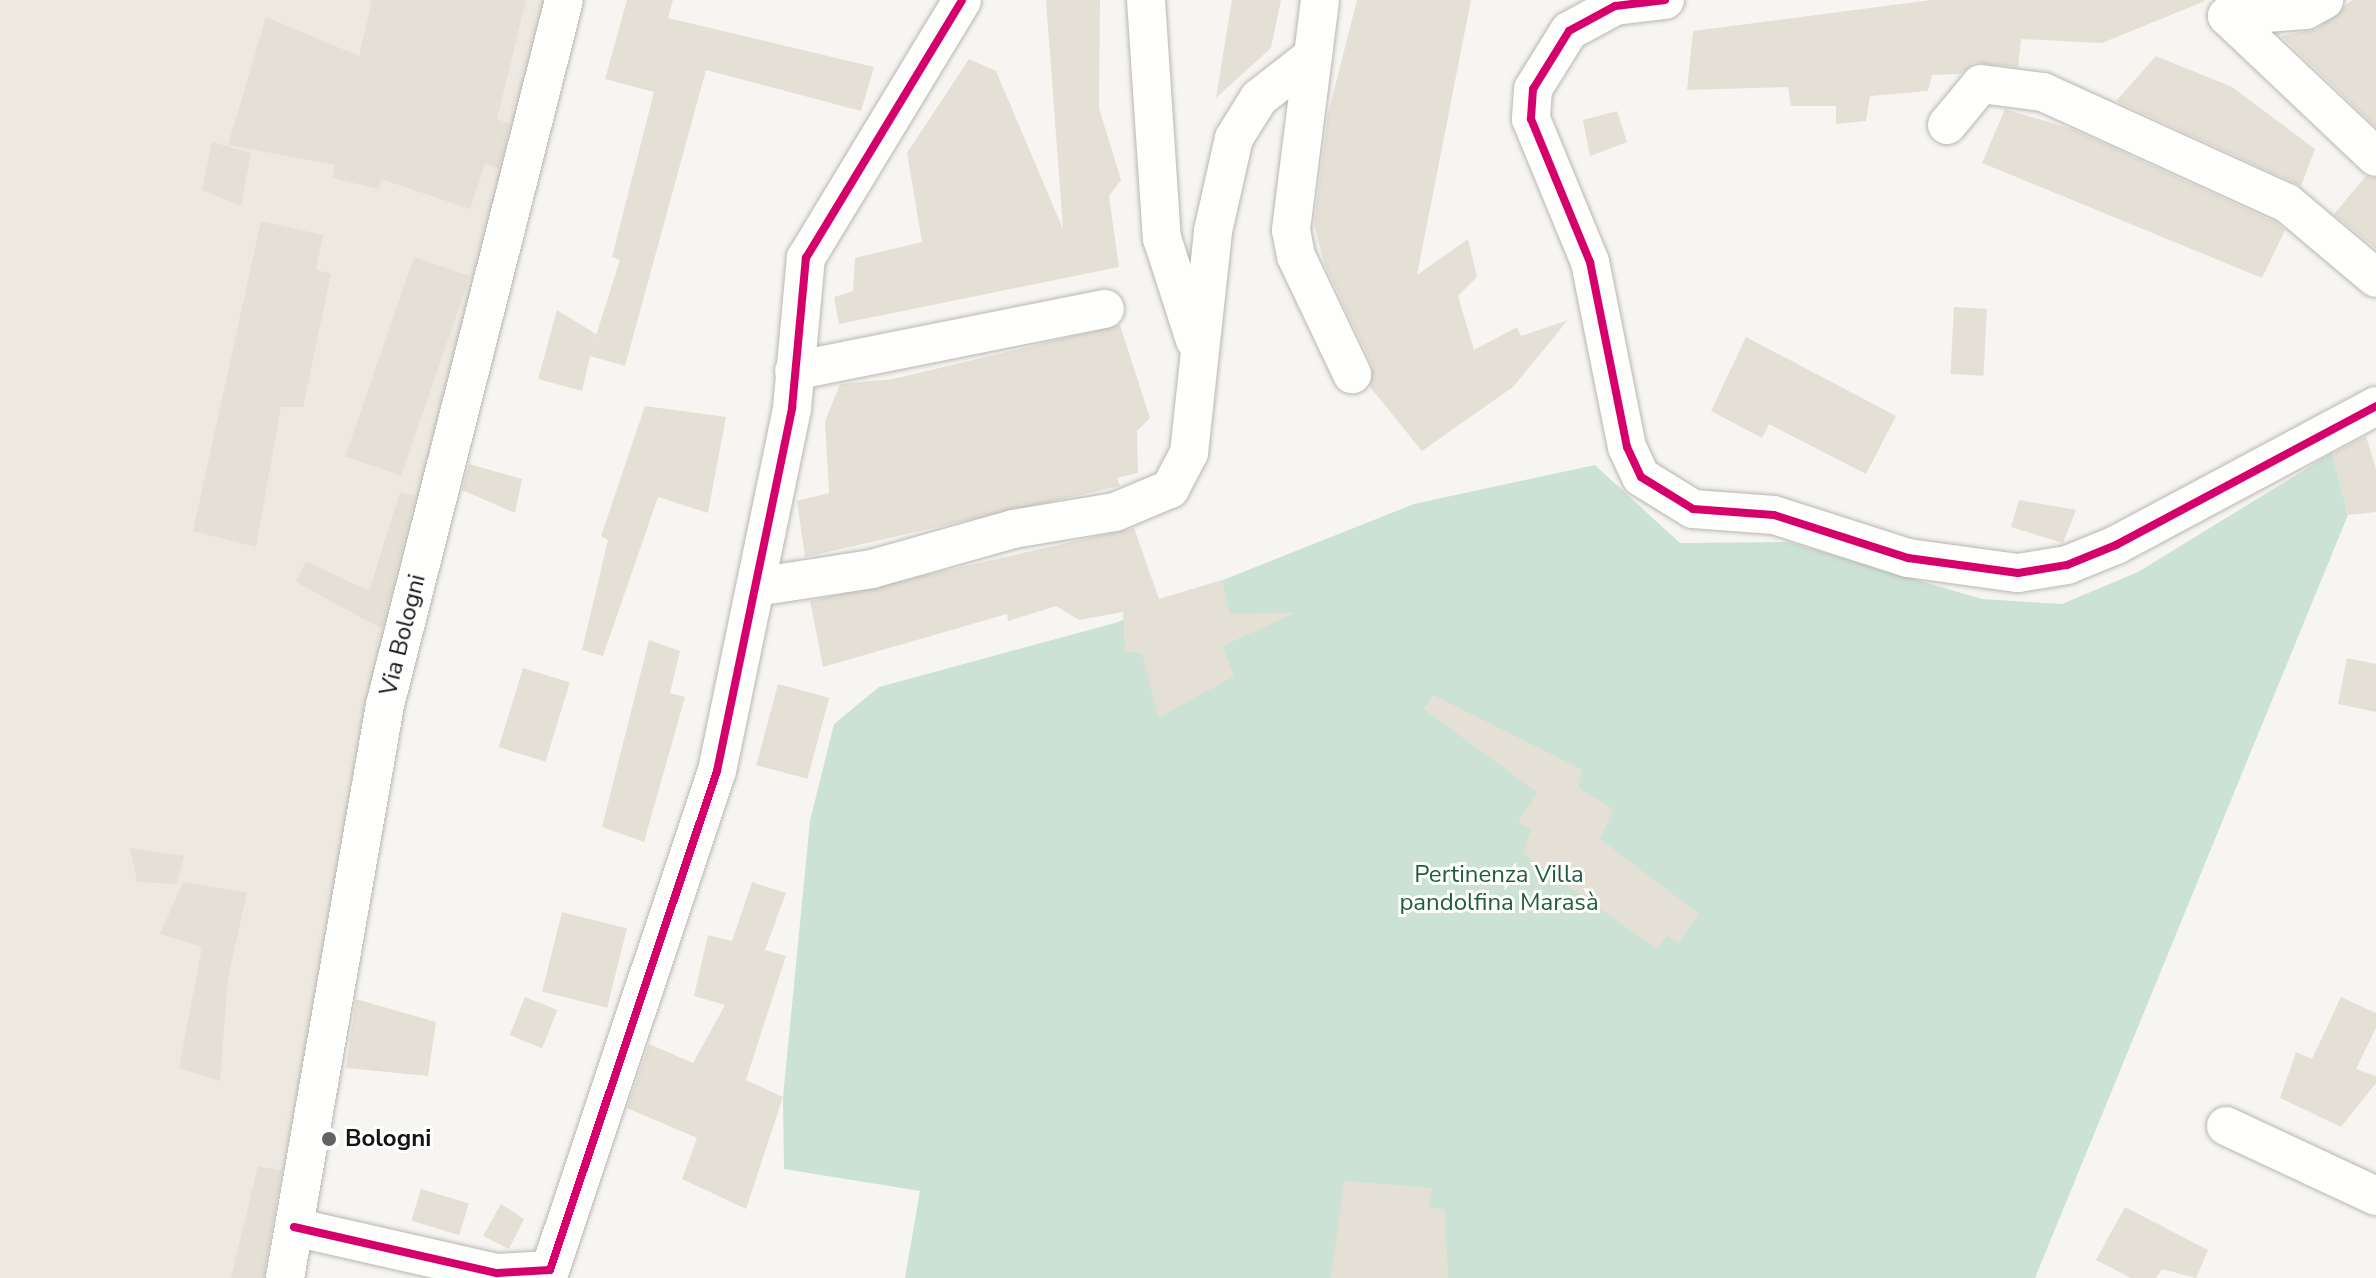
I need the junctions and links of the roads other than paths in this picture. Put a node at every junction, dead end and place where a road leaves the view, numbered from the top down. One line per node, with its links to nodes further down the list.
1 (564, 0): 19 (street, Via Bologni)
2 (962, 0): 13 (street)
3 (1146, 0): 12 (street)
4 (1320, 0): 7 (street)
5 (1665, 0): 15 (street)
6 (2324, 0): 9 (street)
7 (1313, 56): 12 (street); 14 (street)
8 (1947, 125): 10 (street)
9 (2376, 157)
10 (2376, 278)
11 (1105, 309): 13 (street)
12 (1200, 354): 16 (street)
13 (794, 371): 16 (street)
14 (1352, 374)
15 (2376, 406)
16 (756, 587): 19 (street)
17 (2226, 1126): 18 (street)
18 (2376, 1196)
19 (294, 1227): 20 (street, Via Bologni)
20 (285, 1278)

